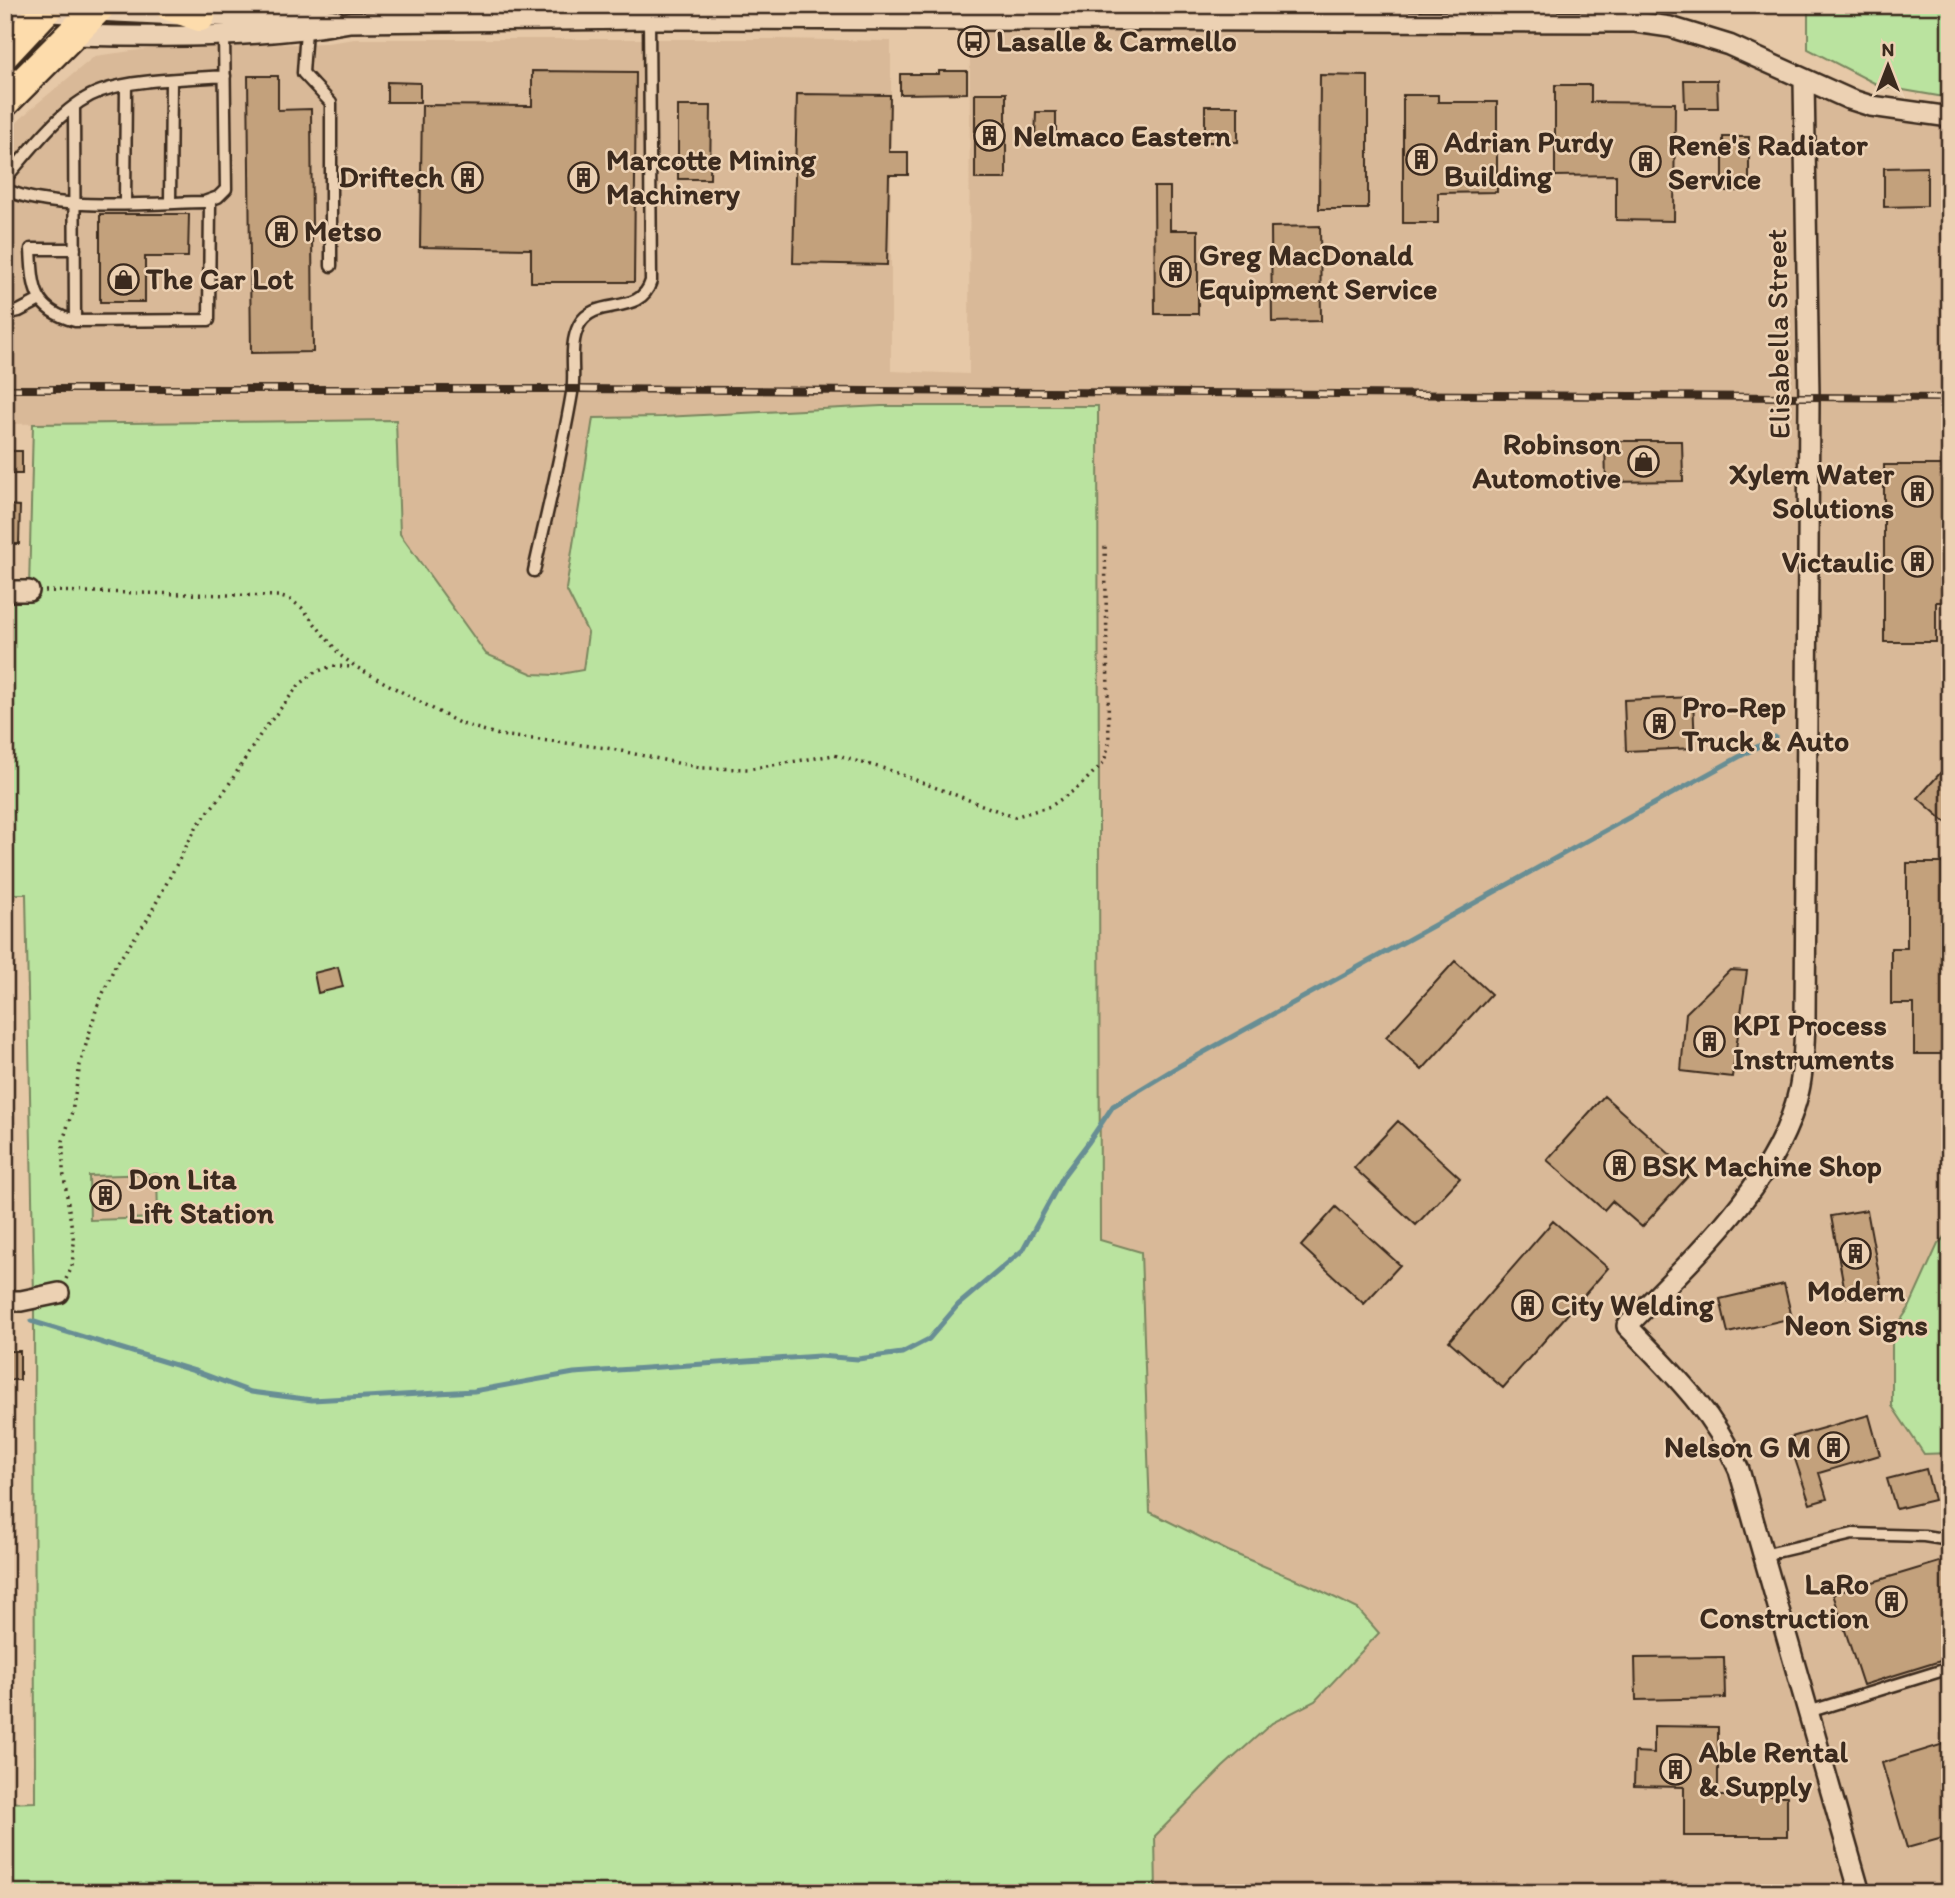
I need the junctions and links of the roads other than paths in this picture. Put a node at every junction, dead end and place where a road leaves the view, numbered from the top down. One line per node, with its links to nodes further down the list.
1 (169, 5): 7 (main road)
2 (5, 6): 3 (main road)
3 (48, 7): 4 (main road); 13 (main road)
4 (98, 8): 7 (street); 12 (main road)
5 (1155, 13): 8 (street); 16 (street)
6 (388, 14): 8 (street); 9 (street)
7 (200, 16): 9 (street)
8 (649, 19): 32 (lane)
9 (350, 22): 10 (street)
10 (306, 30): 11 (street); 28 (lane)
11 (224, 35): 12 (street); 14 (lane)
12 (69, 36): 13 (main road); 18 (main road)
13 (11, 40)
14 (225, 76): 15 (lane); 23 (lane)
15 (171, 80): 17 (lane); 25 (lane)
16 (1804, 80): 20 (street); 38 (street, Elisabella Street)
17 (127, 86): 19 (lane); 26 (lane)
18 (5, 101)
19 (74, 107): 21 (lane); 24 (lane)
20 (1950, 117)
21 (5, 179)
22 (5, 189): 24 (lane)
23 (210, 200): 25 (lane); 31 (lane)
24 (75, 202): 26 (lane); 27 (lane)
25 (170, 203): 26 (lane)
26 (125, 204)
27 (75, 249): 29 (lane); 31 (lane)
28 (331, 266)
29 (40, 300): 30 (lane); 31 (lane)
30 (5, 314)
31 (75, 321)
32 (534, 571)
33 (5, 591): 34 (street)
34 (29, 591)
35 (59, 1293): 36 (street)
36 (5, 1301)
37 (1950, 1540): 38 (lane)
38 (1763, 1555): 40 (street)
39 (1950, 1668): 40 (lane)
40 (1808, 1712): 41 (street)
41 (1860, 1893)

